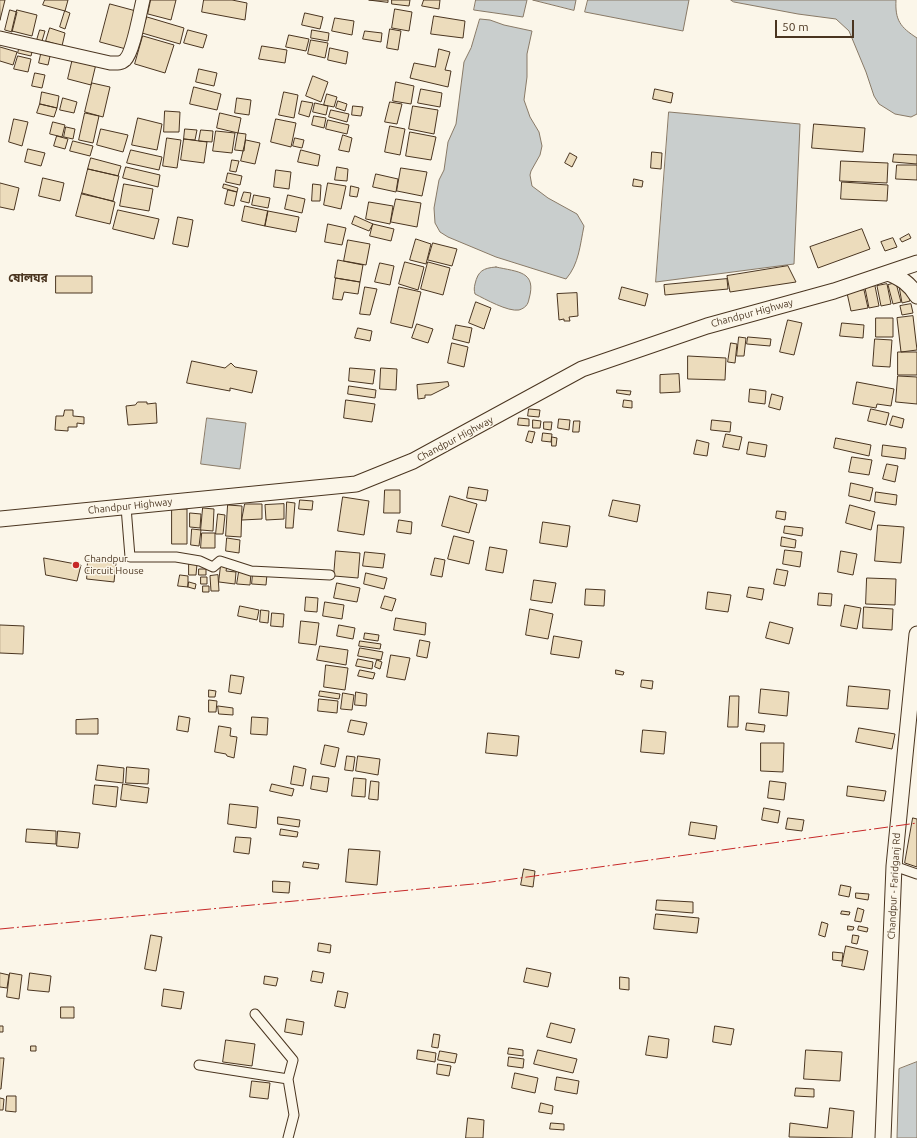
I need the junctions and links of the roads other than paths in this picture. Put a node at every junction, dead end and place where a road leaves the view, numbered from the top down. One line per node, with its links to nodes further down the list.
1 (143, 0): 2 (street)
2 (0, 38)
3 (917, 263): 4 (main road, Chandpur Highway)
4 (888, 273): 5 (main road); 6 (main road, Chandpur Highway)
5 (917, 296)
6 (126, 507): 7 (main road, Chandpur Highway); 8 (street)
7 (0, 519)
8 (330, 576)
9 (917, 634): 10 (main road, Chandpur - Faridganj Rd)
10 (894, 866): 11 (street); 16 (main road, Chandpur - Faridganj Rd)
11 (917, 874)
12 (256, 1014): 14 (street)
13 (199, 1065): 14 (street)
14 (288, 1079): 15 (street)
15 (288, 1138)
16 (883, 1138)

